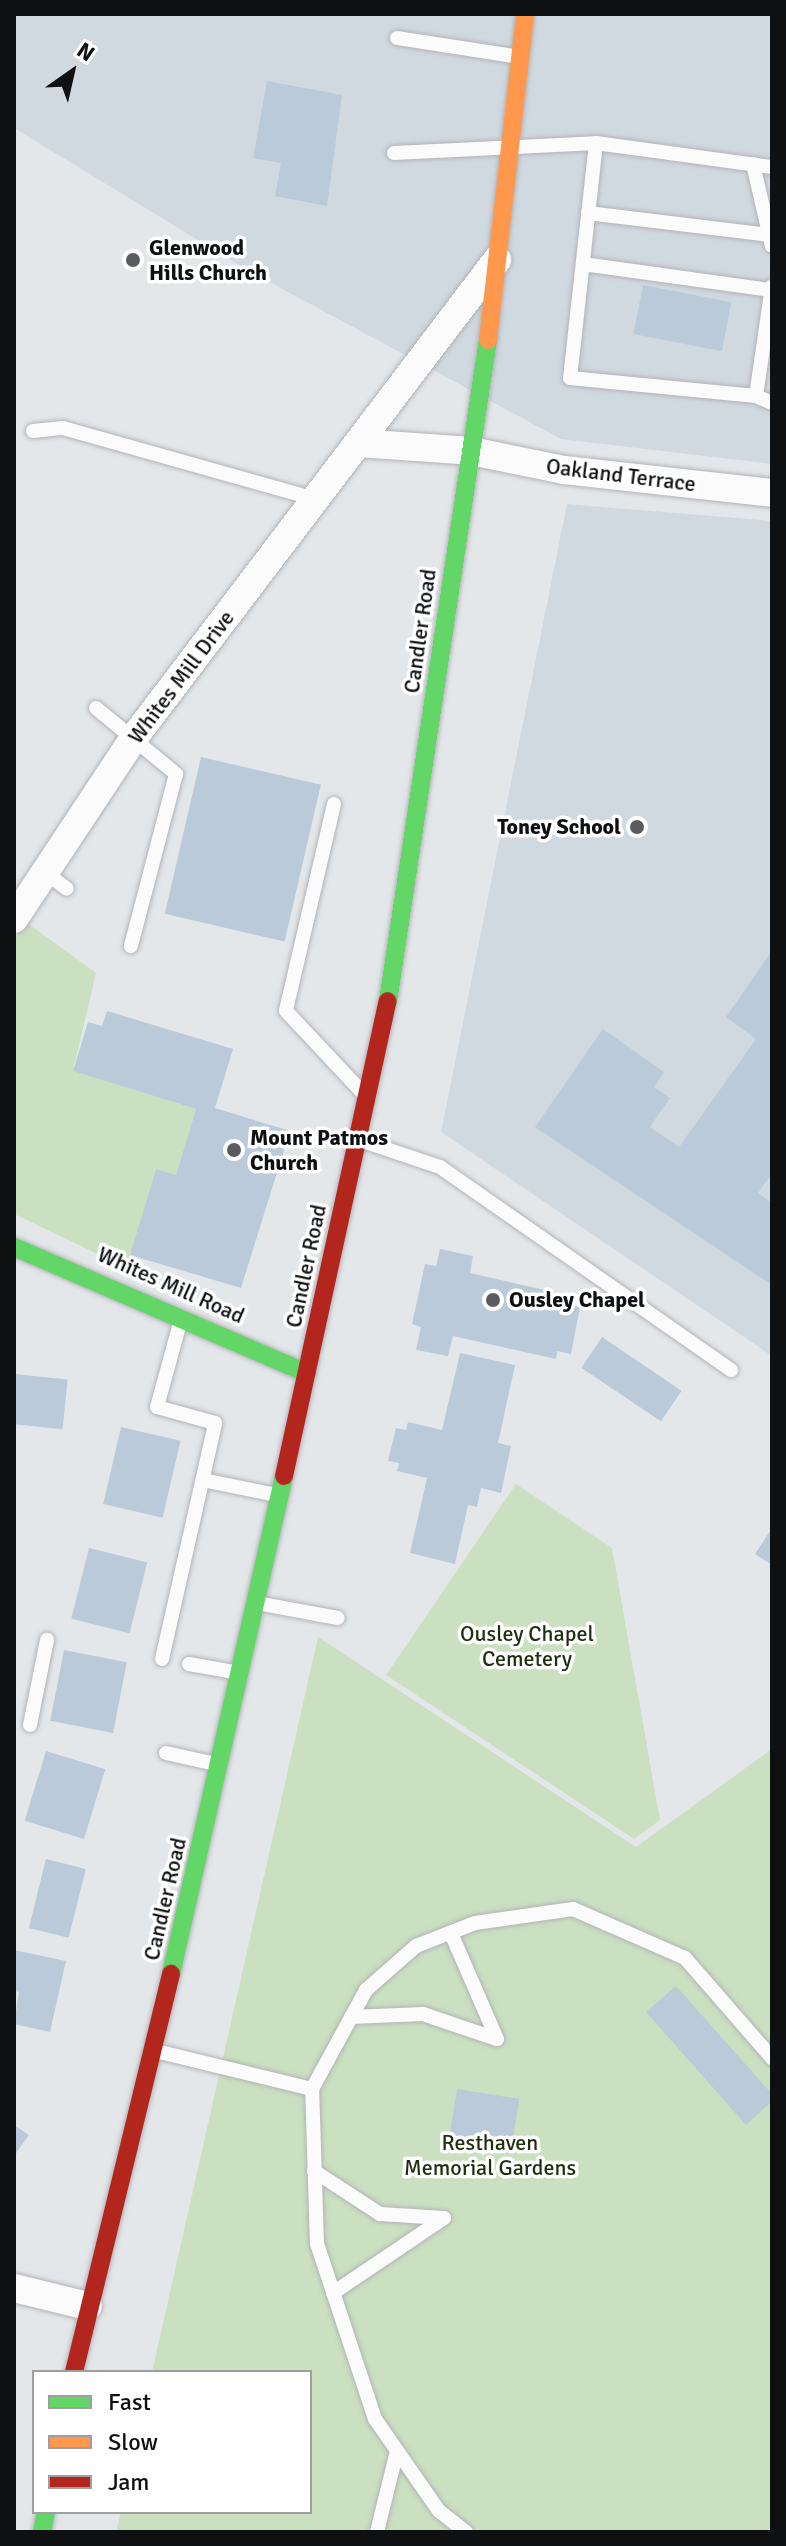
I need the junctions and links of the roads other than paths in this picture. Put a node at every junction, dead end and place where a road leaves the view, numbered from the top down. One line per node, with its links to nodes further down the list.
1 (525, 14): 3 (main road, Candler Road)
2 (397, 38): 3 (lane)
3 (520, 57): 5 (main road, Candler Road)
4 (596, 143): 5 (lane); 7 (lane); 9 (lane)
5 (512, 145): 6 (lane); 11 (main road, Candler Road)
6 (394, 153)
7 (753, 164): 8 (lane); 10 (lane)
8 (772, 167)
9 (588, 213): 10 (lane); 12 (lane)
10 (770, 240)
11 (500, 256): 17 (street, Whites Mill Drive); 18 (main road, Candler Road)
12 (583, 264): 13 (lane); 14 (lane)
13 (772, 288): 14 (lane)
14 (756, 396): 15 (lane)
15 (772, 403)
16 (33, 431): 20 (lane)
17 (358, 443): 18 (street); 20 (street, Whites Mill Drive)
18 (471, 451): 19 (street, Oakland Terrace); 26 (main road, Candler Road)
19 (772, 493)
20 (316, 499): 22 (street, Whites Mill Drive)
21 (96, 708): 22 (lane)
22 (136, 735): 24 (street, Whites Mill Drive); 25 (lane)
23 (334, 804): 26 (lane)
24 (14, 919)
25 (131, 946)
26 (368, 1097): 27 (main road, Candler Road)
27 (358, 1139): 30 (lane); 31 (main road, Candler Road)
28 (14, 1247): 29 (main road, Whites Mill Road)
29 (182, 1314): 31 (main road, Whites Mill Road); 32 (lane)
30 (731, 1370)
31 (307, 1373): 33 (main road, Candler Road)
32 (203, 1480): 33 (lane); 37 (lane)
33 (280, 1496): 34 (main road, Candler Road)
34 (256, 1603): 35 (lane); 39 (main road, Candler Road)
35 (338, 1618)
36 (47, 1640): 40 (lane)
37 (162, 1659)
38 (189, 1664): 39 (lane)
39 (241, 1673): 42 (main road, Candler Road)
40 (30, 1725)
41 (166, 1753): 42 (lane)
42 (220, 1765): 45 (main road, Candler Road)
43 (451, 1933): 44 (lane); 44 (lane); 46 (lane)
44 (351, 2017): 47 (lane)
45 (155, 2051): 47 (lane); 51 (main road, Candler Road)
46 (772, 2058)
47 (312, 2089): 48 (lane)
48 (314, 2171): 50 (lane); 50 (lane)
49 (14, 2288): 51 (street)
50 (333, 2293): 53 (lane)
51 (88, 2306): 52 (main road, Candler Road)
52 (74, 2370)
53 (397, 2451): 54 (lane); 55 (lane)
54 (377, 2532)
55 (466, 2532)

